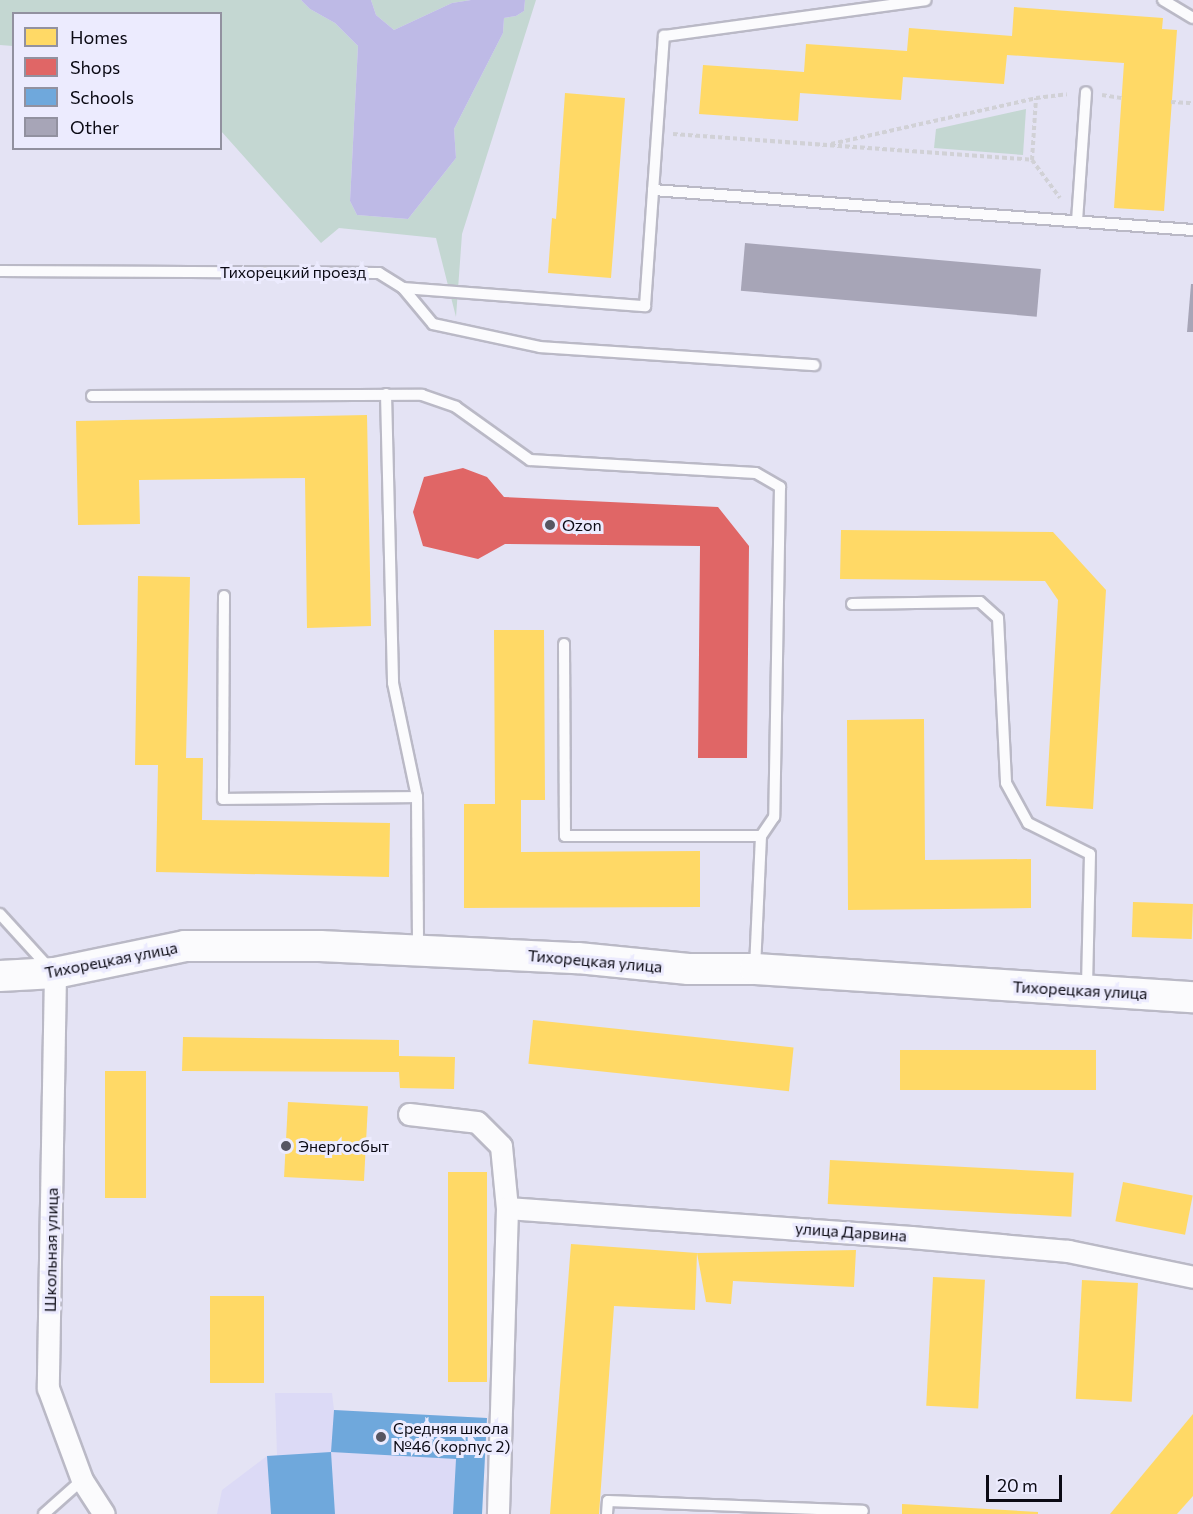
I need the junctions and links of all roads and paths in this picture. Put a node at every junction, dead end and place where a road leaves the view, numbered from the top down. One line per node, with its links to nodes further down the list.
1 (926, 0): 9 (lane)
2 (1163, 0): 3 (lane)
3 (1193, 18)
4 (1086, 92): 5 (path); 6 (path); 13 (lane)
5 (1036, 98): 10 (path); 11 (path)
6 (1122, 98)
7 (1172, 102): 8 (path)
8 (1193, 103)
9 (657, 133): 10 (path); 12 (lane)
10 (825, 145): 11 (path)
11 (1032, 160): 13 (path)
12 (653, 190): 13 (lane); 16 (lane)
13 (1077, 221): 14 (lane)
14 (1193, 229)
15 (0, 271): 16 (lane, Тихорецкий проезд)
16 (403, 288): 17 (lane, Тихорецкий проезд)
17 (814, 364)
18 (386, 394): 19 (lane); 23 (lane); 24 (lane)
19 (92, 396)
20 (224, 596): 23 (lane)
21 (852, 604): 30 (lane)
22 (564, 644): 24 (lane)
23 (417, 797): 26 (lane)
24 (761, 836): 27 (lane)
25 (0, 914): 28 (lane)
26 (418, 949): 27 (street, Тихорецкая улица); 28 (street, Тихорецкая улица)
27 (755, 969): 30 (street, Тихорецкая улица)
28 (55, 973): 29 (street, Тихорецкая улица); 35 (street, Школьная улица)
29 (0, 976)
30 (1088, 989): 31 (street, Тихорецкая улица)
31 (1193, 997)
32 (409, 1114): 33 (street)
33 (507, 1208): 34 (street, улица Дарвина); 39 (street)
34 (1193, 1276)
35 (82, 1480): 37 (lane); 38 (street, Школьная улица)
36 (863, 1511): 40 (lane)
37 (44, 1514)
38 (104, 1514)
39 (498, 1514)
40 (607, 1514)

